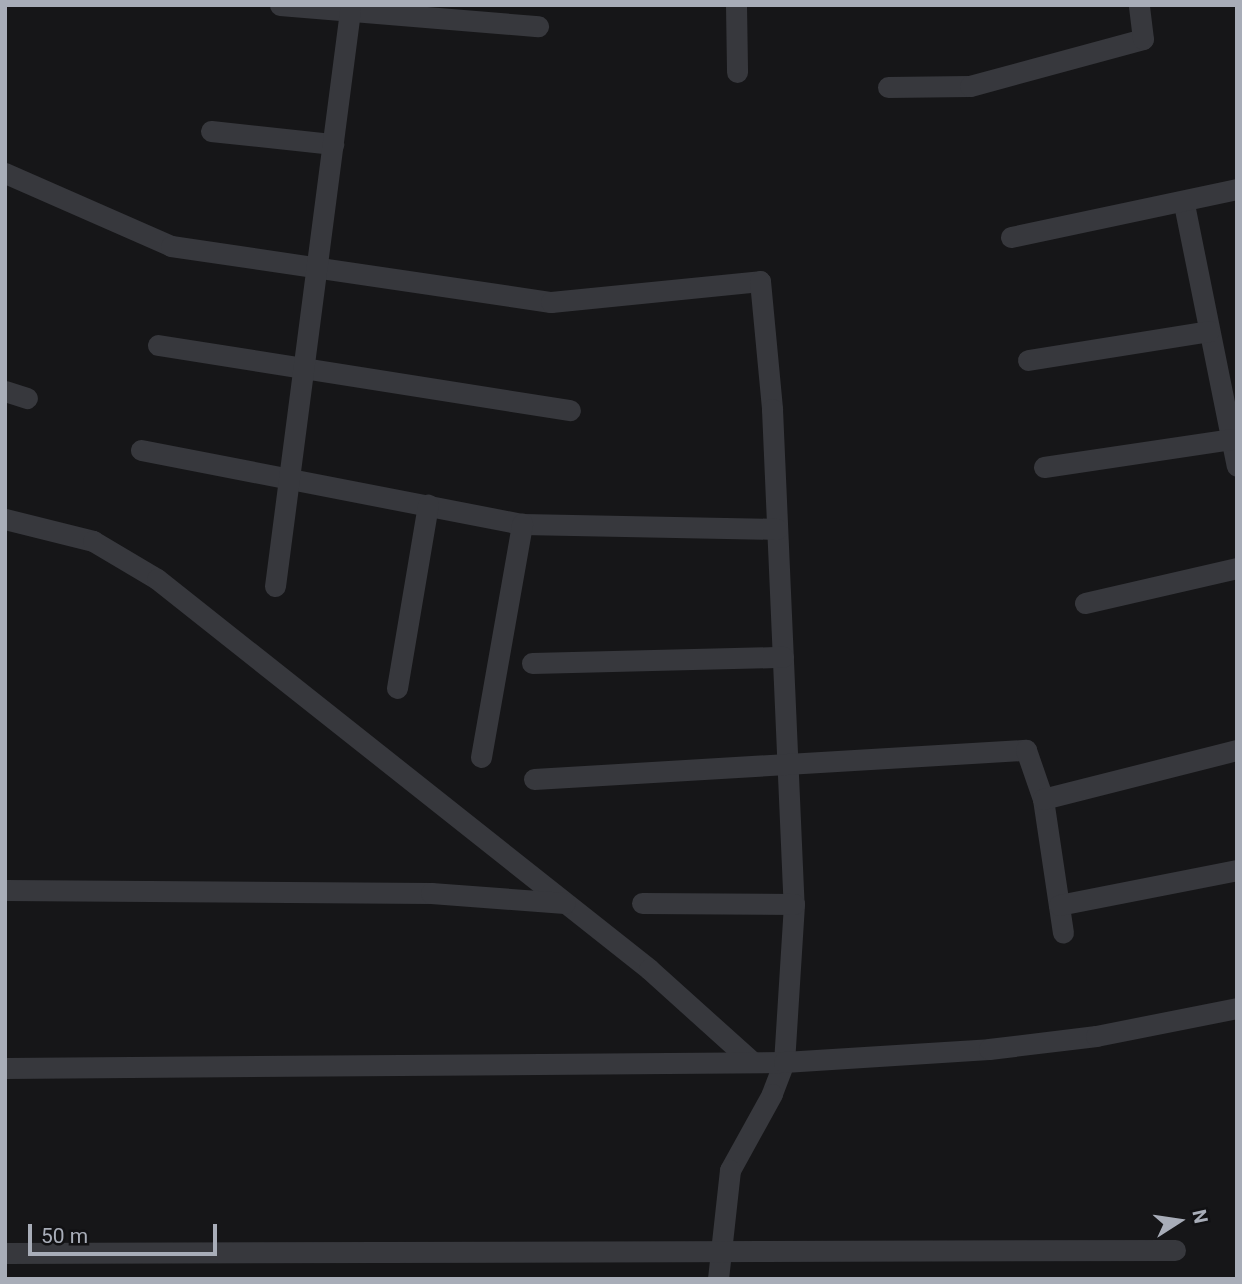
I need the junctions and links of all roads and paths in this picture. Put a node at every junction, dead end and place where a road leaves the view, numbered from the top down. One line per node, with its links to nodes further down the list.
1 (280, 5): 5 (street)
2 (736, 5): 7 (street)
3 (1139, 5): 8 (street)
4 (409, 11): 5 (street); 6 (street)
5 (350, 12): 10 (street)
6 (538, 26)
7 (737, 72)
8 (888, 87)
9 (211, 131): 10 (street)
10 (333, 144): 15 (street)
11 (5, 173): 15 (street)
12 (1237, 189): 13 (street)
13 (1184, 205): 14 (street); 16 (street)
14 (1012, 237)
15 (317, 266): 19 (street); 31 (street)
16 (1209, 331): 18 (street); 23 (street)
17 (158, 345): 19 (street)
18 (1028, 360)
19 (303, 369): 22 (street); 27 (street)
20 (5, 391): 21 (street)
21 (27, 398)
22 (570, 410)
23 (1231, 439): 25 (street); 26 (street)
24 (141, 450): 27 (street)
25 (1237, 466)
26 (1044, 467)
27 (289, 479): 28 (street); 33 (street)
28 (428, 505): 30 (street); 37 (street)
29 (5, 519): 45 (street)
30 (522, 524): 31 (street); 39 (street)
31 (777, 529): 35 (street)
32 (1237, 568): 34 (street)
33 (275, 586)
34 (1085, 603)
35 (783, 657): 36 (street); 40 (street)
36 (532, 663)
37 (397, 688)
38 (1237, 750): 42 (street)
39 (481, 757)
40 (788, 762): 41 (street); 42 (street); 47 (street)
41 (534, 779)
42 (1043, 799): 48 (street)
43 (1237, 870): 48 (street)
44 (5, 890): 45 (street)
45 (565, 903): 51 (street)
46 (642, 904): 47 (street)
47 (794, 904): 52 (street)
48 (1059, 905): 49 (street)
49 (1063, 933)
50 (1237, 1008): 52 (street)
51 (751, 1061): 52 (street); 53 (street)
52 (784, 1062): 55 (street)
53 (5, 1068)
54 (1175, 1250): 55 (street)
55 (717, 1252): 56 (street); 57 (street)
56 (5, 1253)
57 (718, 1279)

